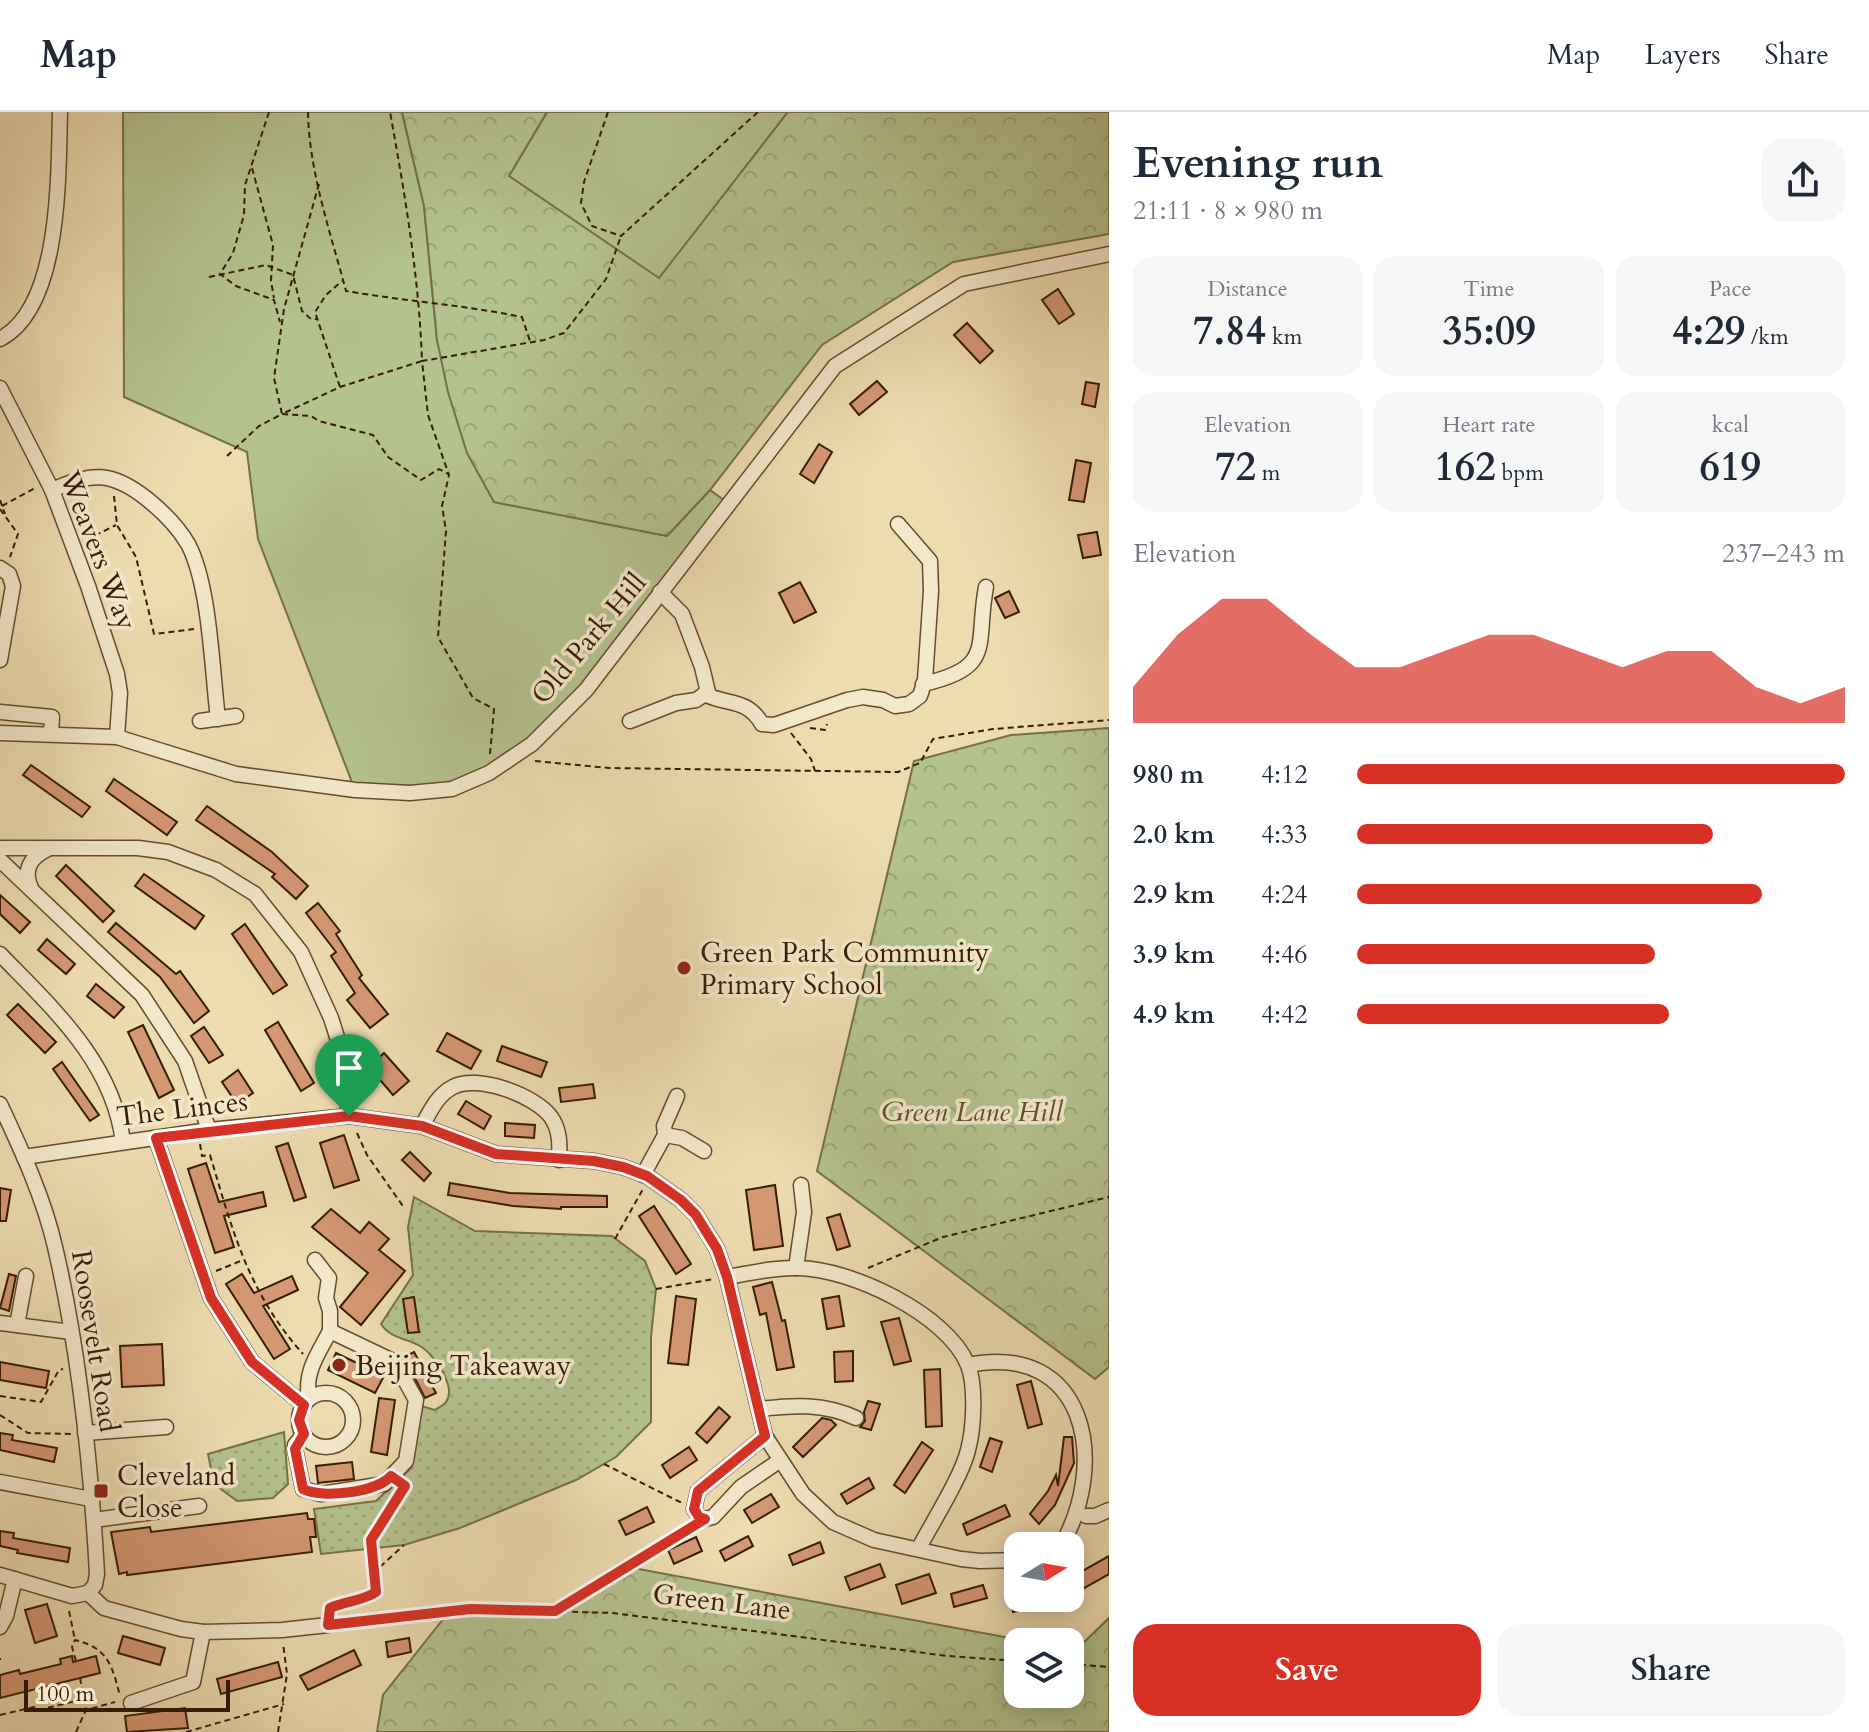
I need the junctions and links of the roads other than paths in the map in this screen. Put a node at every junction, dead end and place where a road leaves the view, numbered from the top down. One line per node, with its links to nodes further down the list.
1 (60, 112): 3 (street)
2 (1109, 254): 9 (street, Old Park Hill)
3 (0, 339)
4 (0, 388): 5 (street, Weavers Way)
5 (49, 486): 15 (street); 20 (street, Weavers Way)
6 (898, 524): 11 (street)
7 (3, 569): 10 (street)
8 (986, 587): 11 (street)
9 (660, 592): 12 (street); 20 (street, Old Park Hill)
10 (0, 660)
11 (923, 684): 12 (street)
12 (704, 694): 17 (street)
13 (0, 712): 19 (street)
14 (236, 716): 15 (street)
15 (218, 719): 16 (street)
16 (200, 721)
17 (630, 721)
18 (0, 733): 19 (street, Old Park Hill)
19 (51, 733): 20 (street, Old Park Hill)
20 (117, 737)
21 (0, 848): 22 (street)
22 (46, 849): 24 (street); 28 (street)
23 (0, 860): 24 (street)
24 (32, 889): 30 (street)
25 (0, 954): 34 (street)
26 (677, 1096): 32 (street)
27 (0, 1104): 31 (street, Roosevelt Road)
28 (349, 1116): 29 (street, The Linces); 30 (street, The Linces)
29 (422, 1126): 37 (street, The Linces); 37 (street)
30 (203, 1131): 33 (street, The Linces)
31 (6, 1132): 36 (street, Roosevelt Road)
32 (665, 1135): 35 (street); 38 (street)
33 (156, 1138): 34 (street, The Linces); 51 (street)
34 (123, 1142): 36 (street, The Linces)
35 (704, 1151)
36 (24, 1157): 49 (street, Roosevelt Road)
37 (559, 1160): 38 (street, The Linces)
38 (646, 1176): 43 (street, The Linces)
39 (801, 1185): 41 (street)
40 (315, 1260): 44 (street)
41 (796, 1268): 43 (street); 50 (street)
42 (26, 1276): 47 (street)
43 (727, 1277): 52 (street, The Linces)
44 (329, 1278): 45 (street); 48 (street)
45 (344, 1282)
46 (0, 1323): 47 (street)
47 (17, 1325): 49 (street)
48 (330, 1331): 51 (street); 57 (street)
49 (71, 1332): 56 (street, Roosevelt Road)
50 (968, 1365): 53 (street); 68 (street)
51 (306, 1402): 57 (street); 57 (street)
52 (759, 1409): 54 (street); 58 (street, The Linces)
53 (1093, 1415)
54 (856, 1418)
55 (166, 1427): 56 (street)
56 (85, 1433): 62 (street, Roosevelt Road)
57 (304, 1434)
58 (765, 1436): 59 (street, The Linces); 59 (street)
59 (779, 1461): 68 (street, The Linces)
60 (0, 1482): 62 (street)
61 (1096, 1495): 65 (street)
62 (91, 1499): 66 (street, Roosevelt Road)
63 (199, 1506): 66 (street)
64 (1109, 1510): 65 (street)
65 (1086, 1516): 67 (street)
66 (94, 1520): 71 (street, Roosevelt Road)
67 (1073, 1532)
68 (919, 1548): 69 (street, The Linces)
69 (1004, 1560)
70 (7, 1577): 71 (street); 73 (street)
71 (88, 1593): 74 (street)
72 (328, 1625): 74 (street)
73 (0, 1627)
74 (203, 1632): 75 (street)
75 (131, 1703)

